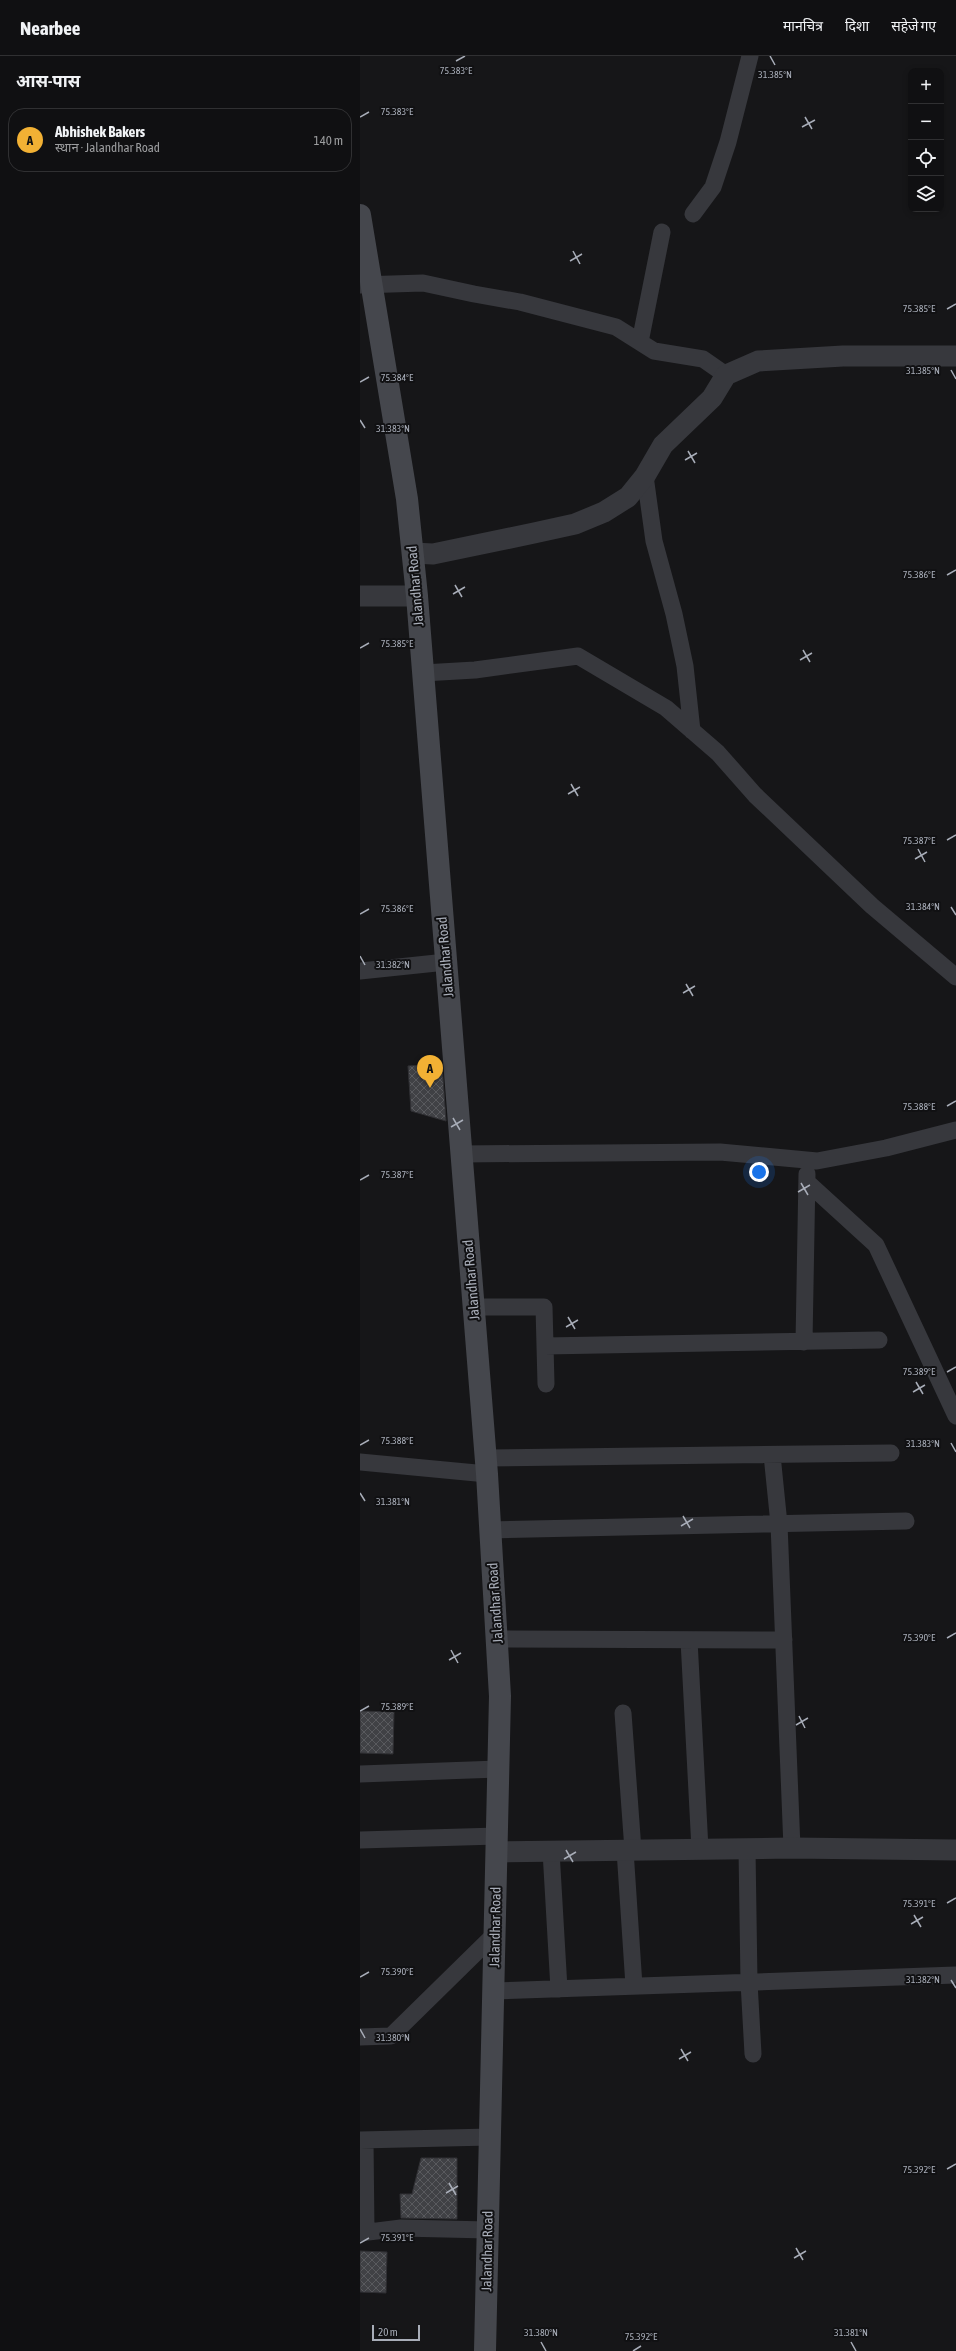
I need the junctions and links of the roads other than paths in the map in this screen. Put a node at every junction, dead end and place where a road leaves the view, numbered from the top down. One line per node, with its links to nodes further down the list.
1 (750, 56): 3 (street)
2 (360, 214): 5 (main road, Jalandhar Road)
3 (693, 214)
4 (662, 232): 6 (street)
5 (366, 284): 6 (street); 10 (main road, Jalandhar Road)
6 (640, 342): 8 (street)
7 (956, 356): 8 (street)
8 (726, 374): 9 (street)
9 (645, 476): 10 (street); 14 (street)
10 (412, 553): 12 (main road, Jalandhar Road)
11 (360, 596): 12 (street)
12 (417, 596): 13 (main road, Jalandhar Road)
13 (423, 673): 14 (street); 15 (main road, Jalandhar Road)
14 (692, 731): 17 (street)
15 (446, 962): 16 (street); 19 (main road, Jalandhar Road)
16 (360, 971)
17 (956, 977)
18 (956, 1130): 20 (street)
19 (461, 1154): 20 (street); 22 (main road, Jalandhar Road)
20 (807, 1160): 21 (street)
21 (807, 1182): 24 (street); 27 (street)
22 (473, 1307): 25 (street); 31 (main road, Jalandhar Road)
23 (879, 1340): 24 (street)
24 (804, 1342): 25 (street)
25 (545, 1346): 26 (street)
26 (546, 1384)
27 (956, 1416)
28 (891, 1453): 29 (street)
29 (772, 1455): 31 (street); 33 (street)
30 (360, 1462): 31 (street)
31 (486, 1466): 34 (main road, Jalandhar Road)
32 (906, 1522): 33 (street)
33 (779, 1524): 34 (street); 37 (street)
34 (490, 1530): 35 (main road, Jalandhar Road)
35 (497, 1639): 36 (street); 39 (main road, Jalandhar Road)
36 (689, 1640): 37 (street); 44 (street)
37 (784, 1640): 43 (street)
38 (623, 1713): 46 (street)
39 (498, 1769): 40 (street); 42 (main road, Jalandhar Road)
40 (360, 1774)
41 (360, 1840): 42 (street)
42 (497, 1844): 48 (street); 49 (main road, Jalandhar Road)
43 (792, 1848): 45 (street); 47 (street)
44 (700, 1849): 45 (street); 46 (street)
45 (748, 1849): 51 (street)
46 (629, 1850): 48 (street); 52 (street)
47 (956, 1850)
48 (551, 1851): 53 (street)
49 (495, 1934): 54 (main road, Jalandhar Road); 55 (street)
50 (956, 1975): 51 (street)
51 (749, 1982): 52 (street); 56 (street)
52 (634, 1986): 53 (street)
53 (559, 1989): 54 (street)
54 (493, 1991): 57 (main road, Jalandhar Road)
55 (360, 2037)
56 (754, 2054)
57 (490, 2137): 58 (street); 59 (main road, Jalandhar Road)
58 (363, 2140): 60 (street)
59 (488, 2230): 60 (street); 61 (main road, Jalandhar Road)
60 (363, 2232)
61 (485, 2351)

